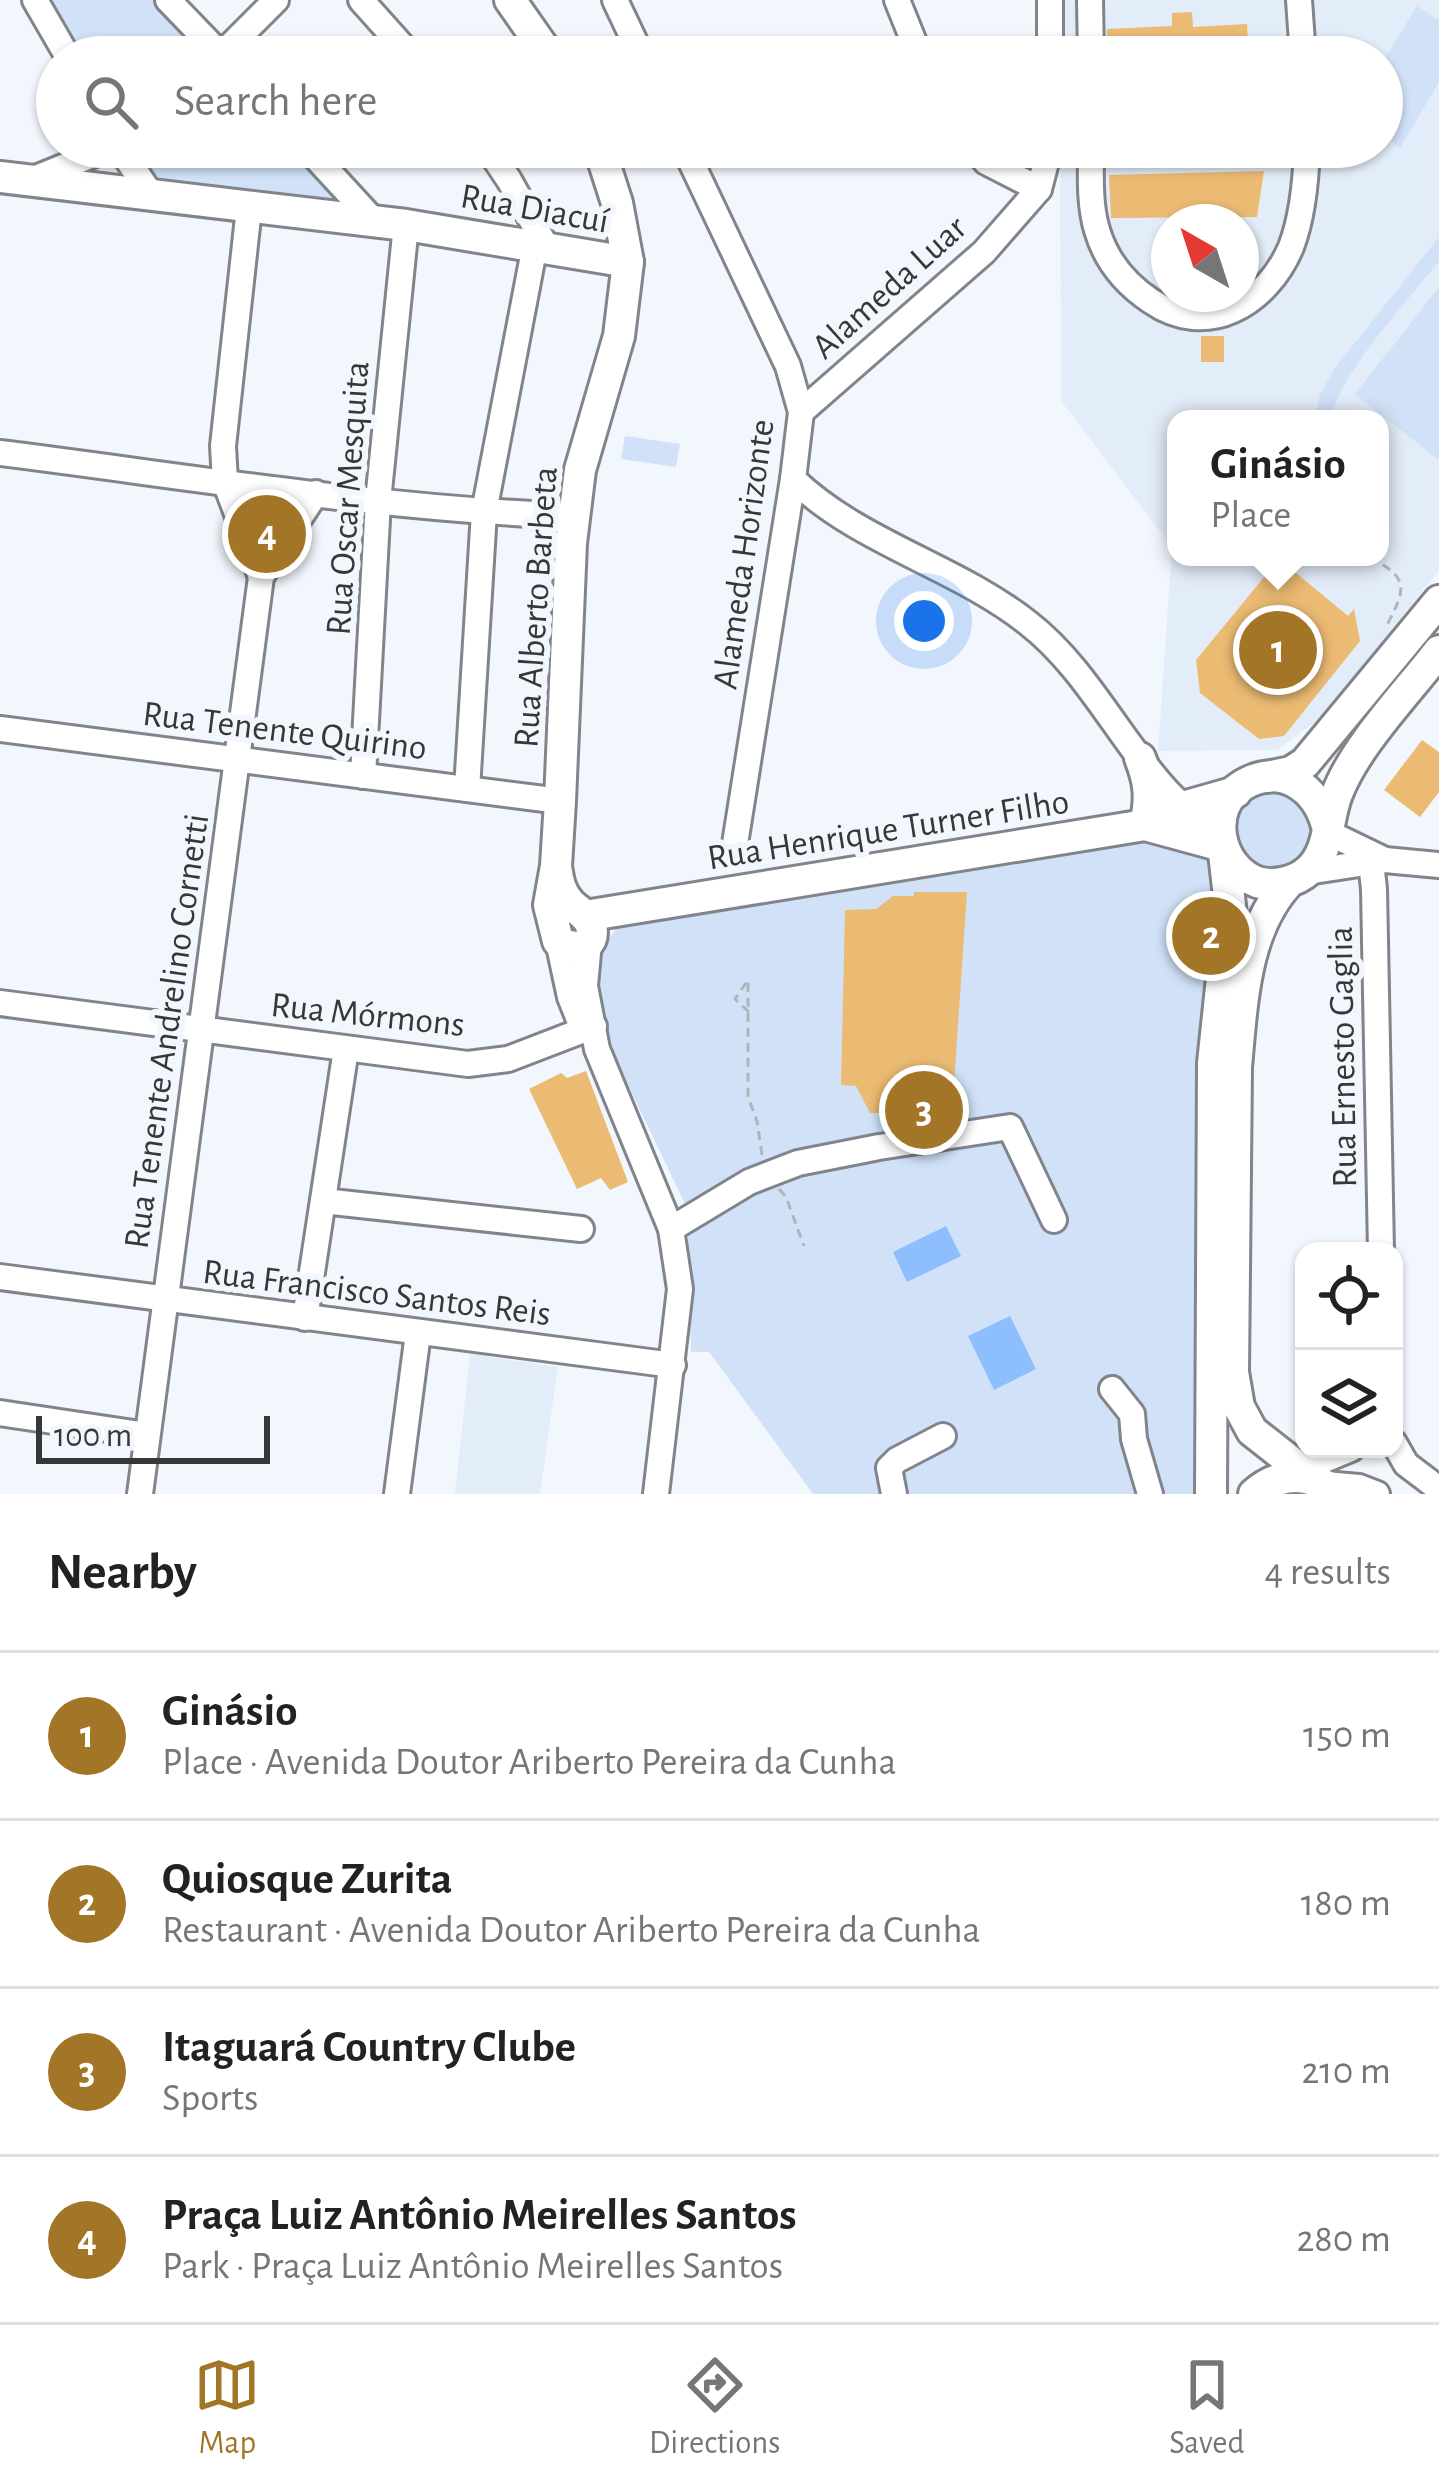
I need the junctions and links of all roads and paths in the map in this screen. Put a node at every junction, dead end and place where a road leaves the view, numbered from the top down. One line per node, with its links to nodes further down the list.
1 (35, 0): 11 (street)
2 (168, 0): 12 (street)
3 (276, 0): 13 (street)
4 (361, 0): 14 (street)
5 (510, 0): 15 (main road)
6 (616, 0): 16 (street)
7 (897, 0): 17 (street)
8 (1050, 0): 18 (street)
9 (1090, 0): 19 (street)
10 (1300, 0): 20 (street)
11 (56, 36)
12 (203, 36)
13 (241, 36)
14 (393, 36)
15 (535, 36)
16 (632, 36)
17 (912, 36)
18 (1050, 36)
19 (1091, 36)
20 (1302, 36)
21 (49, 168): 31 (street)
22 (131, 168): 33 (street)
23 (329, 168): 35 (street)
24 (501, 168): 36 (street)
25 (605, 168): 37 (main road, Rua Alberto Barbeta)
26 (694, 168): 38 (street, Alameda Horizonte)
27 (998, 168): 32 (street)
28 (1044, 168): 32 (street, Alameda Luar)
29 (1090, 168): 30 (street)
30 (1305, 168)
31 (14, 179): 33 (main road, Rua Diacuí)
32 (1039, 189): 38 (street, Alameda Luar)
33 (152, 196): 34 (main road, Rua Diacuí)
34 (249, 208): 35 (main road, Rua Diacuí); 41 (street)
35 (390, 224): 36 (main road, Rua Diacuí); 43 (street, Rua Oscar Mesquita)
36 (541, 246): 37 (main road, Rua Diacuí); 44 (street)
37 (628, 262): 45 (main road, Rua Alberto Barbeta)
38 (801, 412): 40 (street, Alameda Horizonte)
39 (0, 453): 41 (street)
40 (793, 479): 52 (street); 63 (street, Alameda Horizonte)
41 (225, 482): 42 (street); 47 (street)
42 (316, 493): 43 (street); 47 (street)
43 (378, 501): 44 (street); 54 (street, Rua Oscar Mesquita)
44 (484, 512): 45 (street); 56 (street)
45 (574, 516): 58 (main road, Rua Alberto Barbeta)
46 (1386, 566): 49 (path)
47 (261, 578): 53 (street, Rua Tenente Andrelino Cornetti)
48 (1439, 601): 55 (main road)
49 (1383, 634)
50 (1439, 652): 61 (main road)
51 (0, 729): 53 (street, Rua Tenente Quirino)
52 (1140, 758): 57 (street); 59 (street); 60 (main road)
53 (237, 759): 54 (street, Rua Tenente Quirino); 70 (street, Rua Tenente Andrelino Cornetti)
54 (363, 776): 56 (street, Rua Tenente Quirino)
55 (1267, 777): 57 (main road); 61 (main road)
56 (467, 789): 58 (street, Rua Tenente Quirino)
57 (1225, 795): 59 (main road, Rua Henrique Turner Filho); 62 (main road)
58 (560, 802): 67 (main road, Rua Alberto Barbeta)
59 (1184, 807): 60 (main road, Rua Henrique Turner Filho); 62 (street)
60 (1145, 825): 62 (main road, Rua Henrique Turner Filho); 67 (main road, Rua Henrique Turner Filho)
61 (1327, 829): 64 (street); 66 (main road)
62 (1222, 844): 66 (main road); 97 (main road)
63 (734, 850)
64 (1378, 861): 65 (street); 66 (street); 78 (street, Rua Ernesto Gaglia)
65 (1439, 865)
66 (1298, 877): 90 (main road)
67 (577, 931): 71 (street)
68 (0, 1003): 70 (street, Rua Mórmons)
69 (748, 1012): 73 (path)
70 (201, 1030): 72 (street, Rua Mórmons); 81 (street, Rua Tenente Andrelino Cornetti)
71 (591, 1035): 72 (street, Rua Mórmons); 77 (street)
72 (346, 1049): 74 (street)
73 (766, 1176): 75 (street); 77 (street); 79 (path)
74 (323, 1201): 76 (street); 82 (street)
75 (1054, 1220)
76 (581, 1229)
77 (671, 1229): 84 (street)
78 (1381, 1242)
79 (804, 1246)
80 (0, 1276): 81 (street, Rua Francisco Santos Reis)
81 (165, 1300): 82 (street, Rua Francisco Santos Reis); 87 (street, Rua Tenente Andrelino Cornetti)
82 (305, 1318): 83 (street, Rua Francisco Santos Reis)
83 (418, 1333): 84 (street, Rua Francisco Santos Reis); 93 (street)
84 (674, 1365): 94 (street)
85 (1112, 1388): 96 (street)
86 (0, 1413): 87 (street)
87 (148, 1435): 92 (street, Rua Tenente Andrelino Cornetti)
88 (943, 1436): 95 (street)
89 (1403, 1458): 91 (street)
90 (1315, 1480): 97 (main road); 98 (main road); 99 (street)
91 (1439, 1489)
92 (140, 1494)
93 (397, 1494)
94 (656, 1494)
95 (894, 1494)
96 (1150, 1494)
97 (1215, 1494)
98 (1254, 1494)
99 (1377, 1494)

